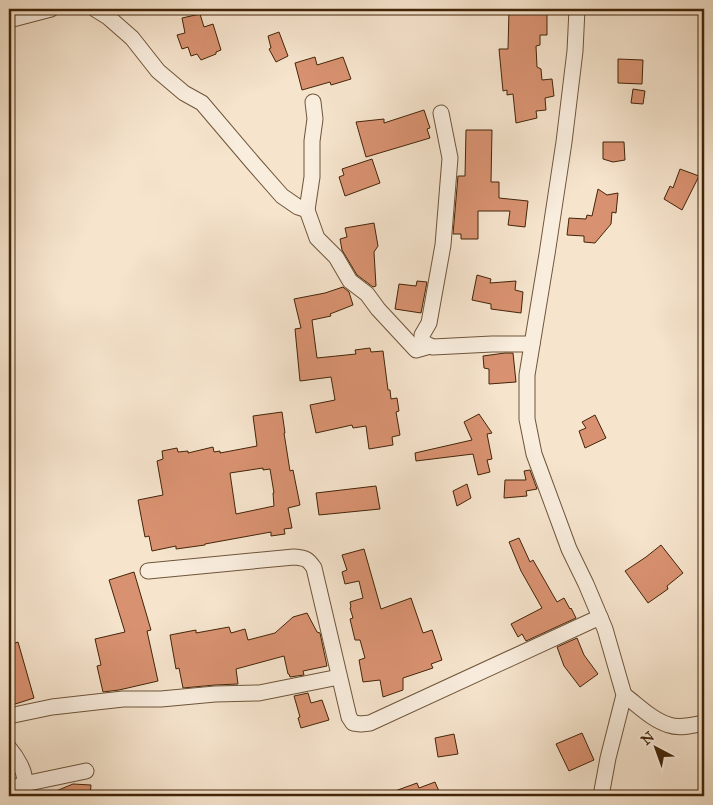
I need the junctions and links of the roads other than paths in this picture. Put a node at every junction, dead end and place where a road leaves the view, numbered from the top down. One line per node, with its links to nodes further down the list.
1 (51, 9): 4 (street)
2 (96, 9): 7 (street)
3 (576, 9): 8 (street)
4 (9, 20)
5 (313, 102): 7 (street)
6 (441, 113): 9 (street)
7 (307, 210): 9 (street)
8 (532, 344): 9 (street); 11 (street)
9 (430, 346)
10 (148, 571): 12 (street)
11 (600, 617): 12 (street); 13 (street)
12 (339, 678): 14 (street)
13 (624, 695): 15 (street); 20 (street)
14 (9, 716)
15 (704, 723)
16 (9, 748): 18 (street)
17 (86, 771): 18 (street)
18 (24, 784): 19 (street)
19 (9, 790)
20 (601, 796)

